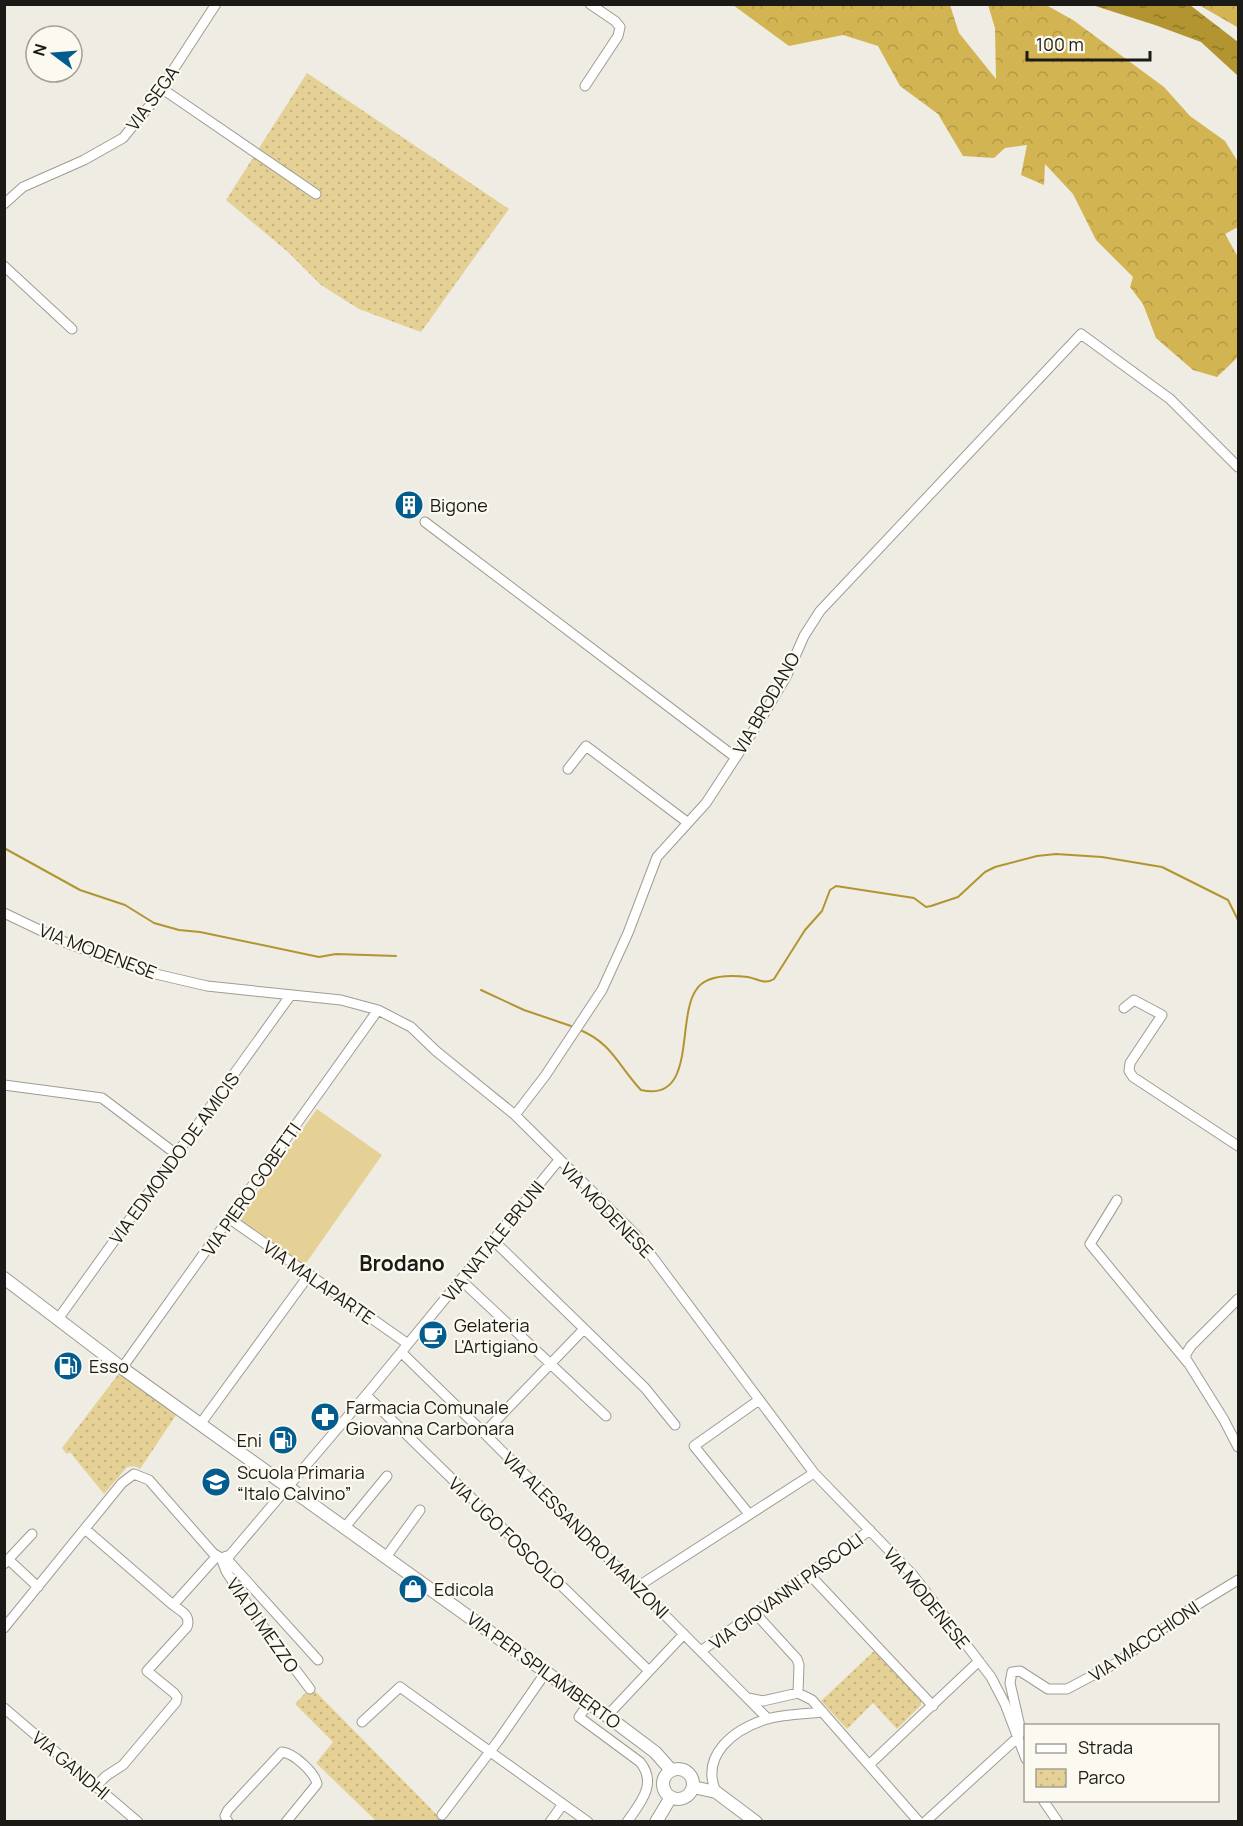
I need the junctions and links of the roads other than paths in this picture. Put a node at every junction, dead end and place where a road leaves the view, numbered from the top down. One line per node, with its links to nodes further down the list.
1 (216, 4): 4 (street, VIA SEGA)
2 (591, 4): 3 (street)
3 (585, 86)
4 (161, 88): 5 (street); 6 (street, VIA SEGA)
5 (316, 194)
6 (4, 204)
7 (4, 266): 8 (street)
8 (72, 329)
9 (1239, 467): 11 (street, VIA BRODANO)
10 (425, 522): 11 (street)
11 (735, 757): 13 (street, VIA BRODANO)
12 (568, 769): 13 (street)
13 (687, 822): 19 (street, VIA BRODANO)
14 (4, 913): 15 (street, VIA MODENESE)
15 (290, 996): 17 (street, VIA MODENESE); 21 (street, VIA EDMONDO DE AMICIS)
16 (1124, 1008): 20 (street)
17 (378, 1010): 19 (street, VIA MODENESE); 24 (street, VIA PIERO GOBETTI)
18 (4, 1085): 21 (street)
19 (515, 1115): 22 (street, VIA MODENESE)
20 (1239, 1146)
21 (176, 1154): 30 (street, VIA EDMONDO DE AMICIS)
22 (559, 1161): 25 (street, VIA NATALE BRUNI); 38 (street, VIA MODENESE)
23 (1117, 1200): 34 (street)
24 (230, 1219): 26 (street, VIA MALAPARTE); 36 (street, VIA PIERO GOBETTI)
25 (494, 1241): 28 (street, VIA NATALE BRUNI); 31 (street)
26 (309, 1275): 32 (street, VIA MALAPARTE); 40 (street)
27 (4, 1278): 30 (main road, VIA PER SPILAMBERTO)
28 (461, 1281): 32 (street, VIA NATALE BRUNI); 35 (street)
29 (1239, 1299): 34 (street)
30 (58, 1319): 36 (main road, VIA PER SPILAMBERTO)
31 (584, 1330): 35 (street); 41 (street)
32 (408, 1344): 33 (street, VIA NATALE BRUNI)
33 (402, 1353): 37 (street, VIA NATALE BRUNI); 42 (street, VIA ALESSANDRO MANZONI)
34 (1188, 1363): 43 (street)
35 (550, 1365): 39 (street); 42 (street)
36 (122, 1368): 40 (main road, VIA PER SPILAMBERTO)
37 (366, 1395): 46 (street, VIA NATALE BRUNI); 67 (street, VIA UGO FOSCOLO)
38 (759, 1400): 44 (street, VIA MODENESE); 48 (street)
39 (606, 1416)
40 (201, 1423): 46 (main road, VIA PER SPILAMBERTO)
41 (675, 1425)
42 (484, 1433): 59 (street, VIA ALESSANDRO MANZONI)
43 (1239, 1447)
44 (814, 1473): 48 (street); 51 (street, VIA MODENESE)
45 (387, 1476): 49 (street)
46 (289, 1487): 49 (main road, VIA PER SPILAMBERTO); 53 (street, VIA NATALE BRUNI)
47 (420, 1510): 54 (street)
48 (749, 1514): 59 (street)
49 (345, 1527): 54 (main road, VIA PER SPILAMBERTO)
50 (85, 1529): 53 (street); 58 (street); 60 (street)
51 (870, 1530): 56 (street, VIA GIOVANNI PASCOLI); 66 (street, VIA MODENESE)
52 (32, 1534): 55 (street)
53 (221, 1557): 60 (street, VIA NATALE BRUNI); 65 (street); 69 (street, VIA DI MEZZO)
54 (386, 1557): 68 (main road, VIA PER SPILAMBERTO)
55 (7, 1562): 58 (street)
56 (809, 1574): 61 (street, VIA GIOVANNI PASCOLI); 73 (street)
57 (1239, 1580): 79 (street, VIA MACCHIONI)
58 (38, 1587): 62 (street)
59 (637, 1587): 63 (street, VIA ALESSANDRO MANZONI)
60 (173, 1605): 84 (street)
61 (755, 1613): 64 (street, VIA GIOVANNI PASCOLI); 70 (street)
62 (4, 1628)
63 (684, 1634): 64 (street, VIA ALESSANDRO MANZONI); 67 (street)
64 (701, 1651): 71 (street, VIA ALESSANDRO MANZONI)
65 (318, 1660)
66 (979, 1661): 73 (street); 79 (street, VIA MODENESE)
67 (649, 1671): 76 (street)
68 (546, 1672): 72 (main road, VIA PER SPILAMBERTO); 80 (street)
69 (310, 1689)
70 (798, 1693): 71 (street); 75 (street)
71 (748, 1698): 77 (street, VIA ALESSANDRO MANZONI)
72 (589, 1703): 76 (main road, VIA PER SPILAMBERTO); 97 (street)
73 (933, 1706): 82 (street)
74 (4, 1708): 84 (street, VIA GANDHI)
75 (823, 1712): 77 (street); 82 (street)
76 (607, 1716): 83 (main road, VIA PER SPILAMBERTO)
77 (768, 1719): 86 (street)
78 (362, 1722): 80 (street)
79 (1017, 1738): 81 (street, VIA MODENESE); 101 (street)
80 (490, 1752): 89 (street); 90 (street)
81 (1024, 1754)
82 (870, 1764): 100 (street)
83 (671, 1770): 85 (main road, VIA PER SPILAMBERTO); 87 (main road)
84 (96, 1786): 92 (street, VIA GANDHI)
85 (693, 1787): 86 (main road); 87 (main road)
86 (716, 1792): 99 (main road)
87 (671, 1797): 98 (main road)
88 (1044, 1802): 91 (street)
89 (562, 1804): 95 (street); 96 (street)
90 (442, 1815)
91 (1054, 1820)
92 (138, 1821)
93 (228, 1821): 94 (street)
94 (286, 1821)
95 (550, 1821)
96 (588, 1821)
97 (627, 1821)
98 (656, 1821)
99 (756, 1821)
100 (919, 1821)
101 (925, 1821)

